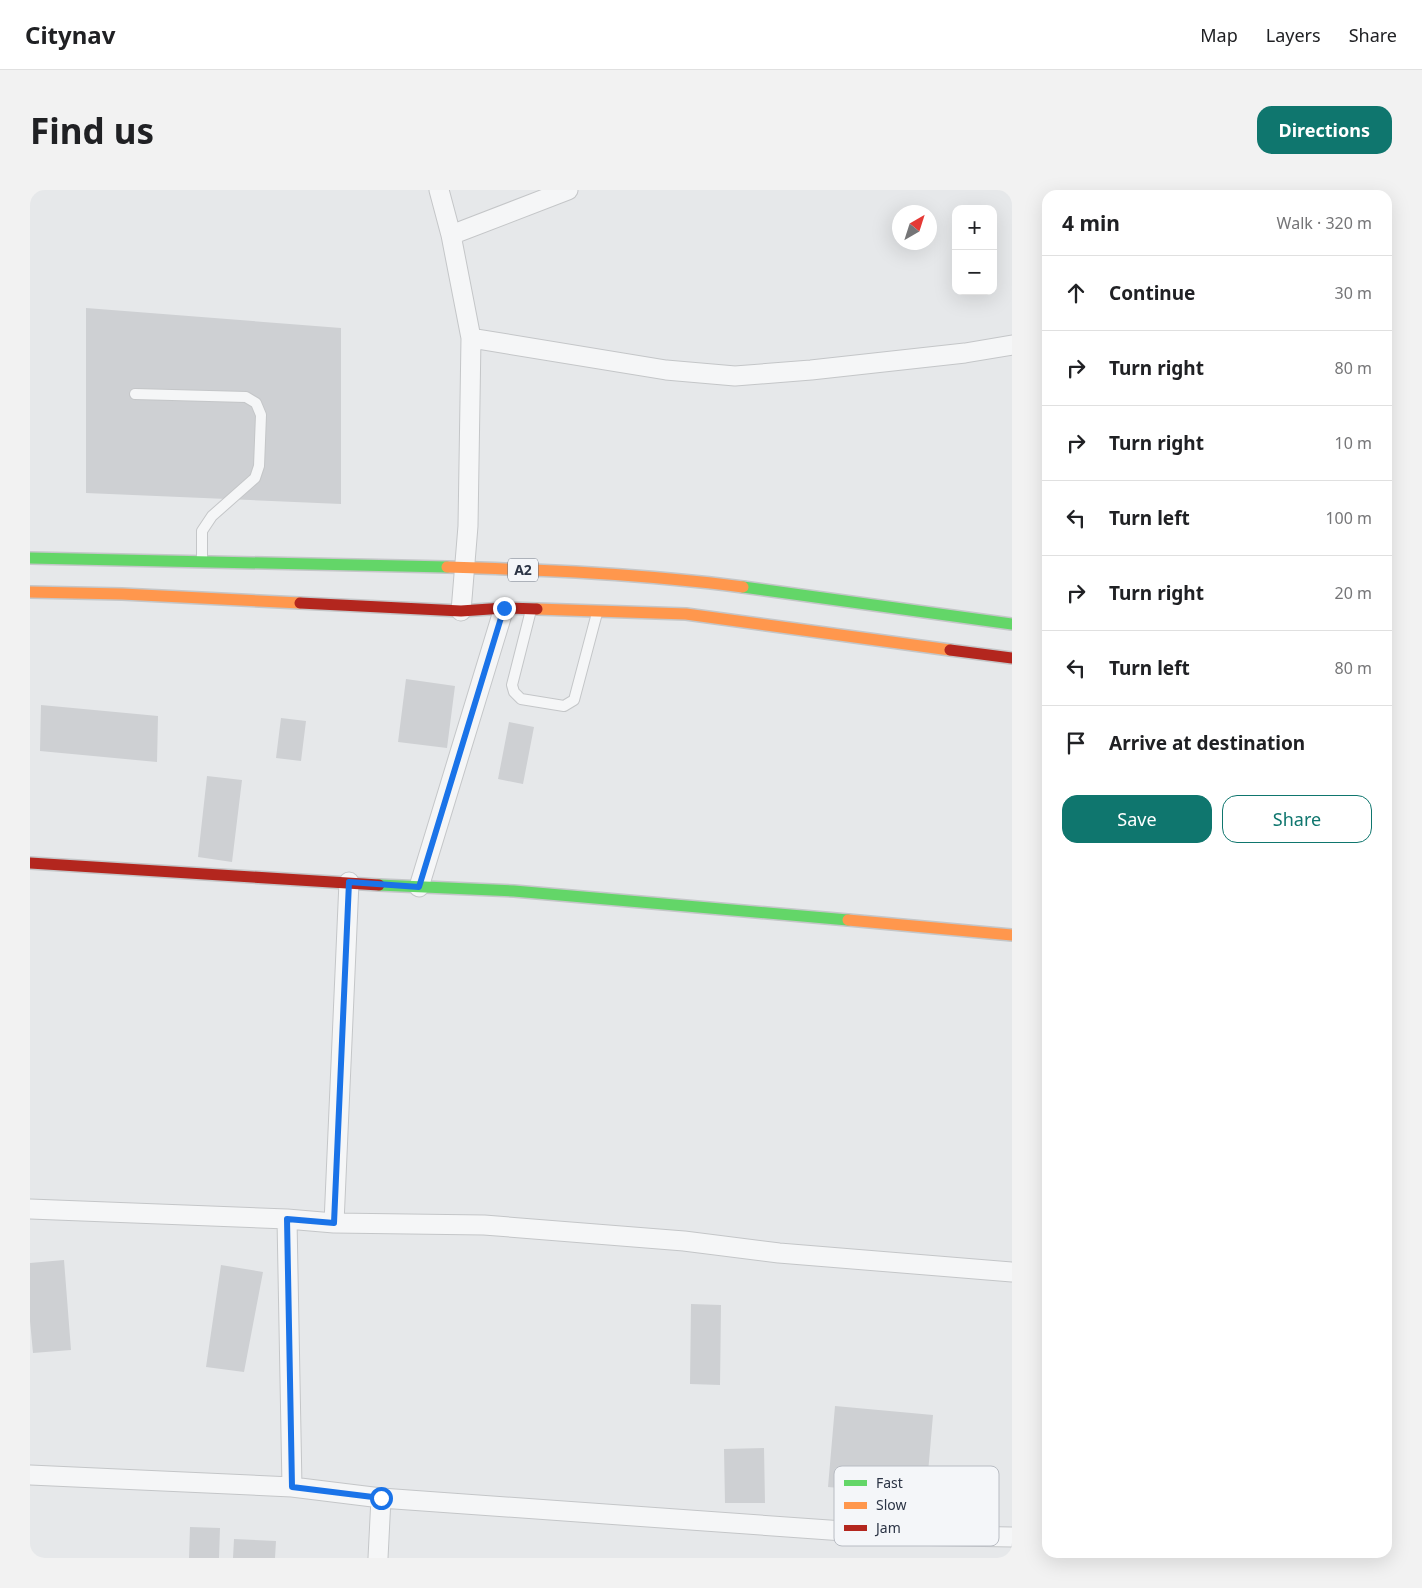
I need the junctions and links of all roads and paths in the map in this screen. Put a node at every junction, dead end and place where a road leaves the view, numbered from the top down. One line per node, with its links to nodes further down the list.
1 (439, 190): 3 (street)
2 (568, 190): 3 (street)
3 (451, 235): 4 (street)
4 (471, 338): 5 (street); 9 (street)
5 (1012, 345)
6 (135, 394): 8 (lane)
7 (30, 558): 8 (main road, A2)
8 (202, 562): 9 (main road, A2)
9 (465, 568): 13 (street); 15 (main road, A2)
10 (30, 592): 13 (main road)
11 (504, 608): 12 (main road); 13 (main road); 19 (street)
12 (531, 609): 14 (main road); 14 (lane)
13 (461, 611)
14 (597, 611): 16 (main road)
15 (1012, 624)
16 (1012, 658)
17 (30, 863): 18 (main road)
18 (349, 882): 19 (main road); 23 (street)
19 (419, 887): 20 (main road)
20 (1012, 935)
21 (30, 1209): 22 (street)
22 (287, 1219): 23 (street); 26 (street)
23 (334, 1223): 24 (street)
24 (1012, 1272)
25 (30, 1475): 26 (street)
26 (292, 1487): 27 (street)
27 (381, 1498): 28 (street); 31 (street)
28 (834, 1530)
29 (999, 1537): 30 (street)
30 (1012, 1537)
31 (378, 1558)

